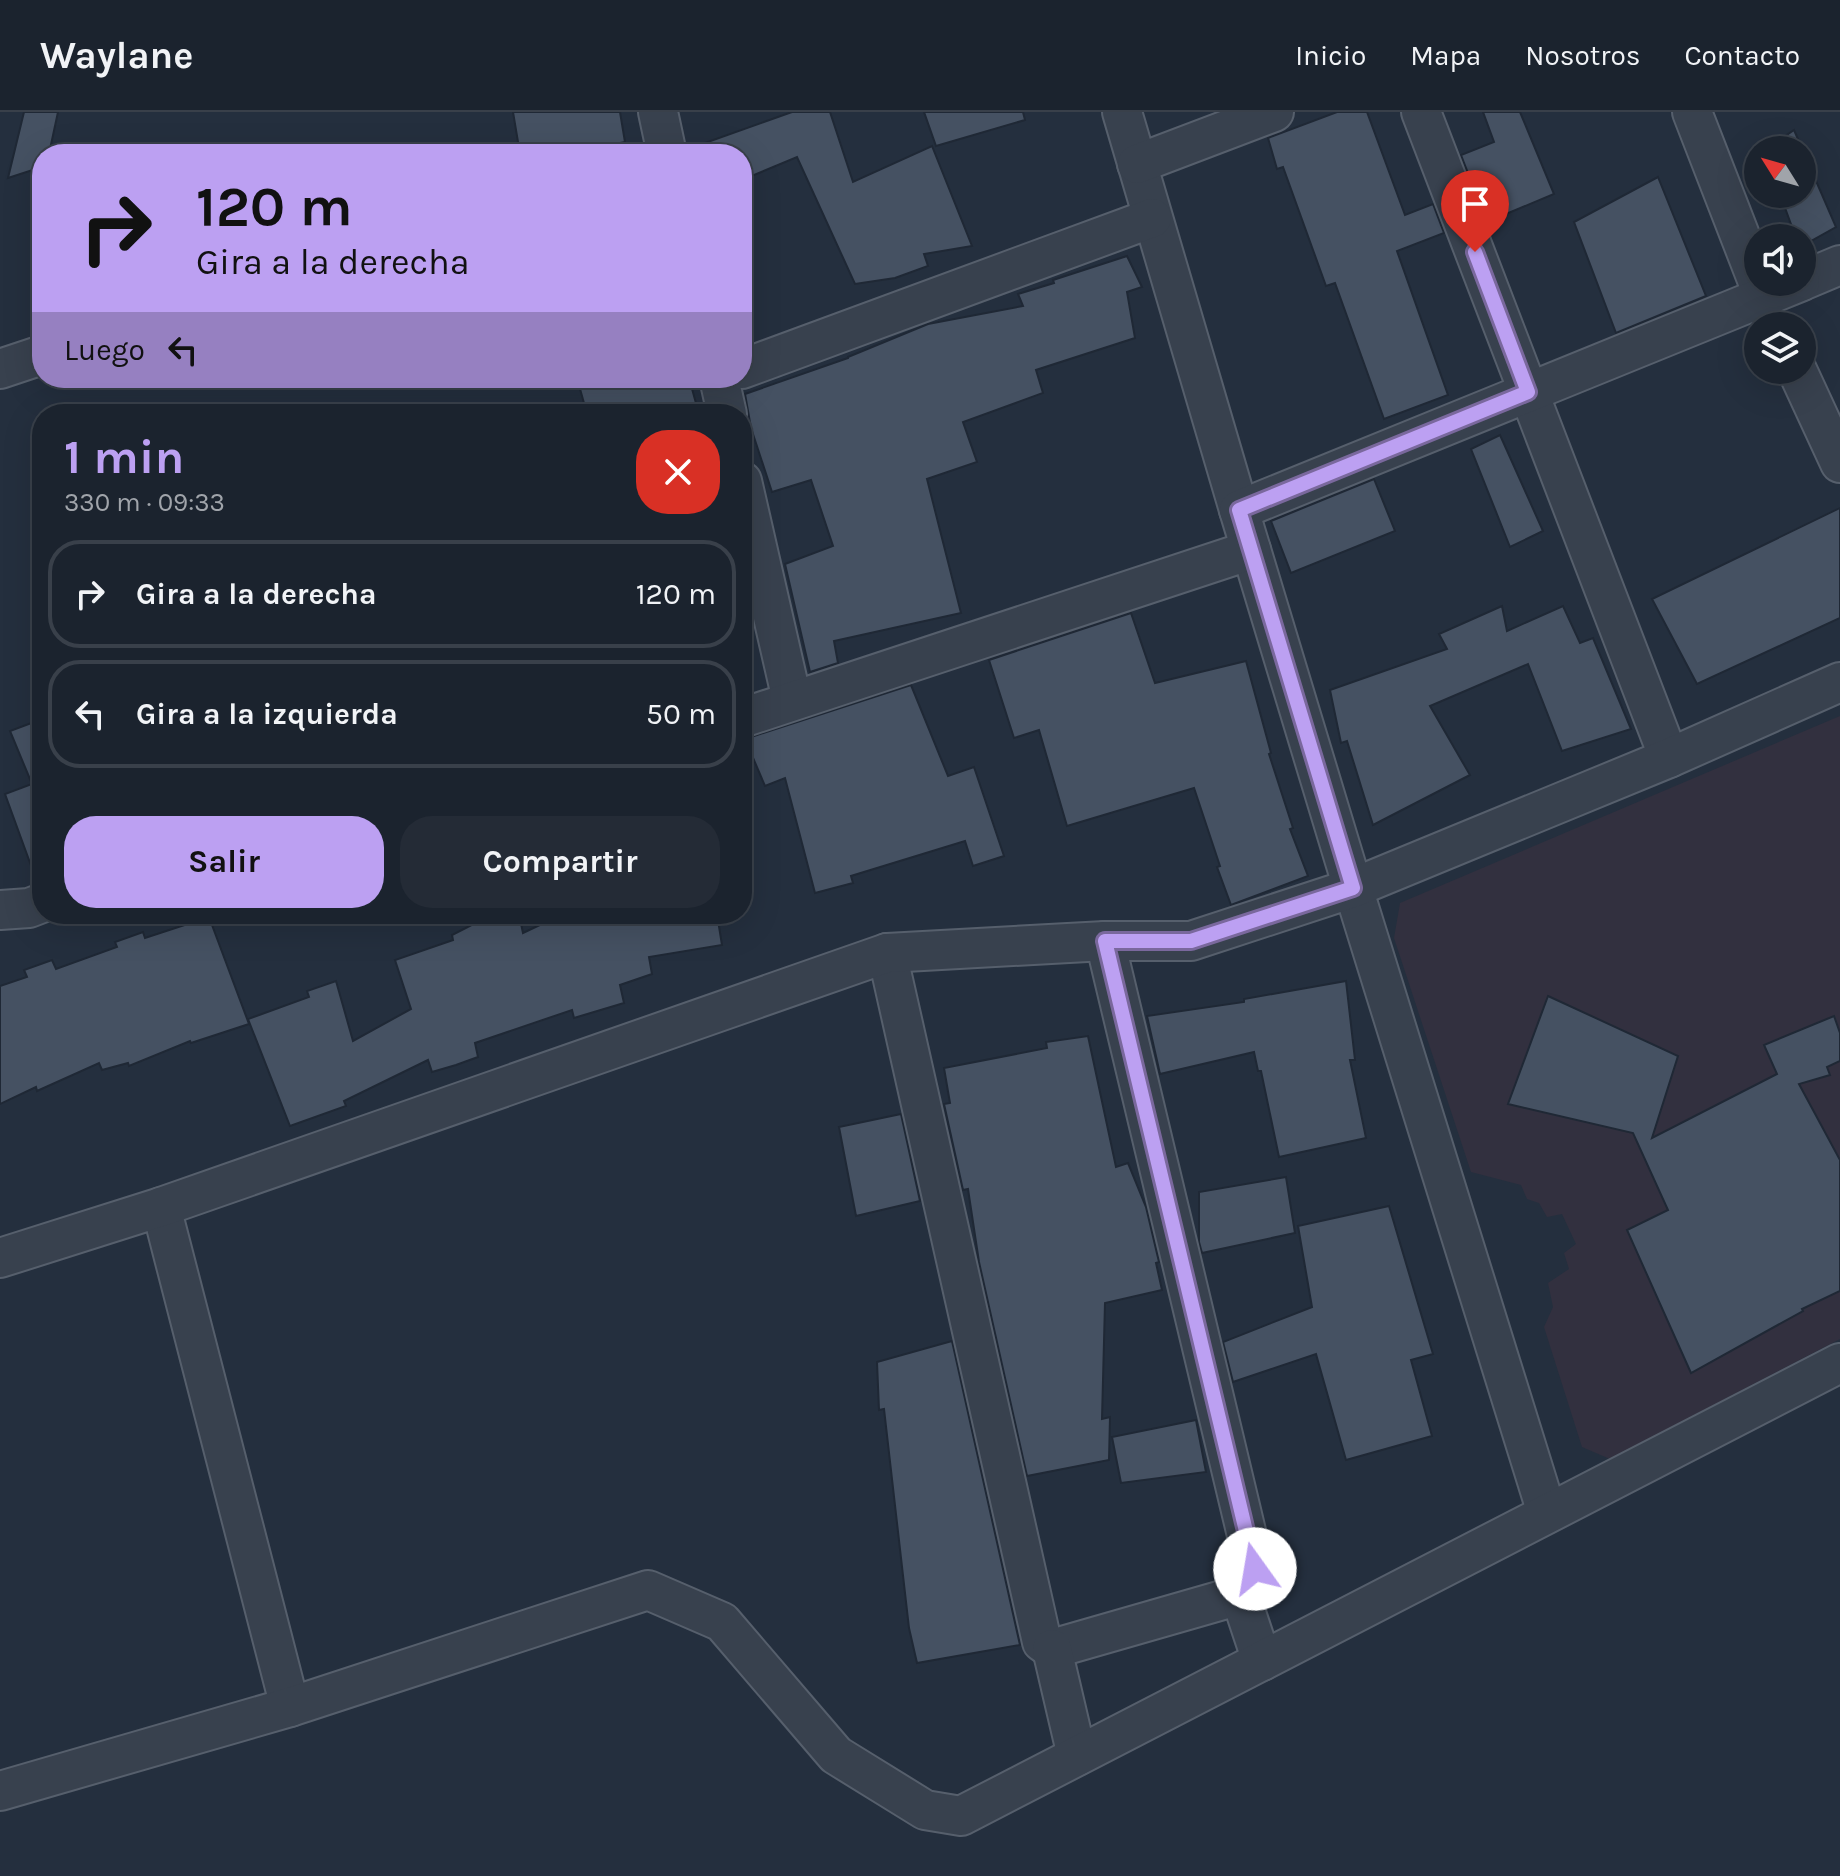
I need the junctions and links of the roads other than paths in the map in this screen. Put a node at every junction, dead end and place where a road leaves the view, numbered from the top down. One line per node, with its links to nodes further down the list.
1 (658, 112): 6 (street)
2 (1122, 112): 7 (street)
3 (1274, 112): 7 (street)
4 (1421, 112): 16 (street)
5 (1692, 112): 11 (street)
6 (665, 144)
7 (1137, 164): 8 (street)
8 (1152, 218): 13 (street); 18 (street)
9 (1840, 265): 10 (street)
10 (1816, 275)
11 (1764, 297): 16 (street)
12 (32, 358): 14 (street)
13 (752, 365)
14 (0, 369)
15 (1803, 384): 17 (street)
16 (1528, 392): 18 (street); 24 (street)
17 (1840, 463)
18 (1239, 510): 20 (street)
19 (752, 525): 22 (street)
20 (1251, 550): 22 (street); 25 (street)
21 (1840, 682): 24 (street)
22 (792, 700): 23 (street)
23 (752, 714)
24 (1669, 758): 25 (street)
25 (1353, 888): 28 (street); 33 (street)
26 (32, 907): 27 (street)
27 (0, 910)
28 (1105, 941): 29 (street); 34 (street)
29 (887, 953): 30 (street); 35 (street)
30 (161, 1207): 31 (street); 37 (street)
31 (0, 1258)
32 (1840, 1363): 33 (street)
33 (1547, 1513): 36 (street)
34 (1240, 1595): 35 (street); 36 (street)
35 (1052, 1649): 38 (street)
36 (1262, 1661): 38 (street)
37 (290, 1707): 38 (street); 39 (street)
38 (1077, 1756)
39 (0, 1791)

